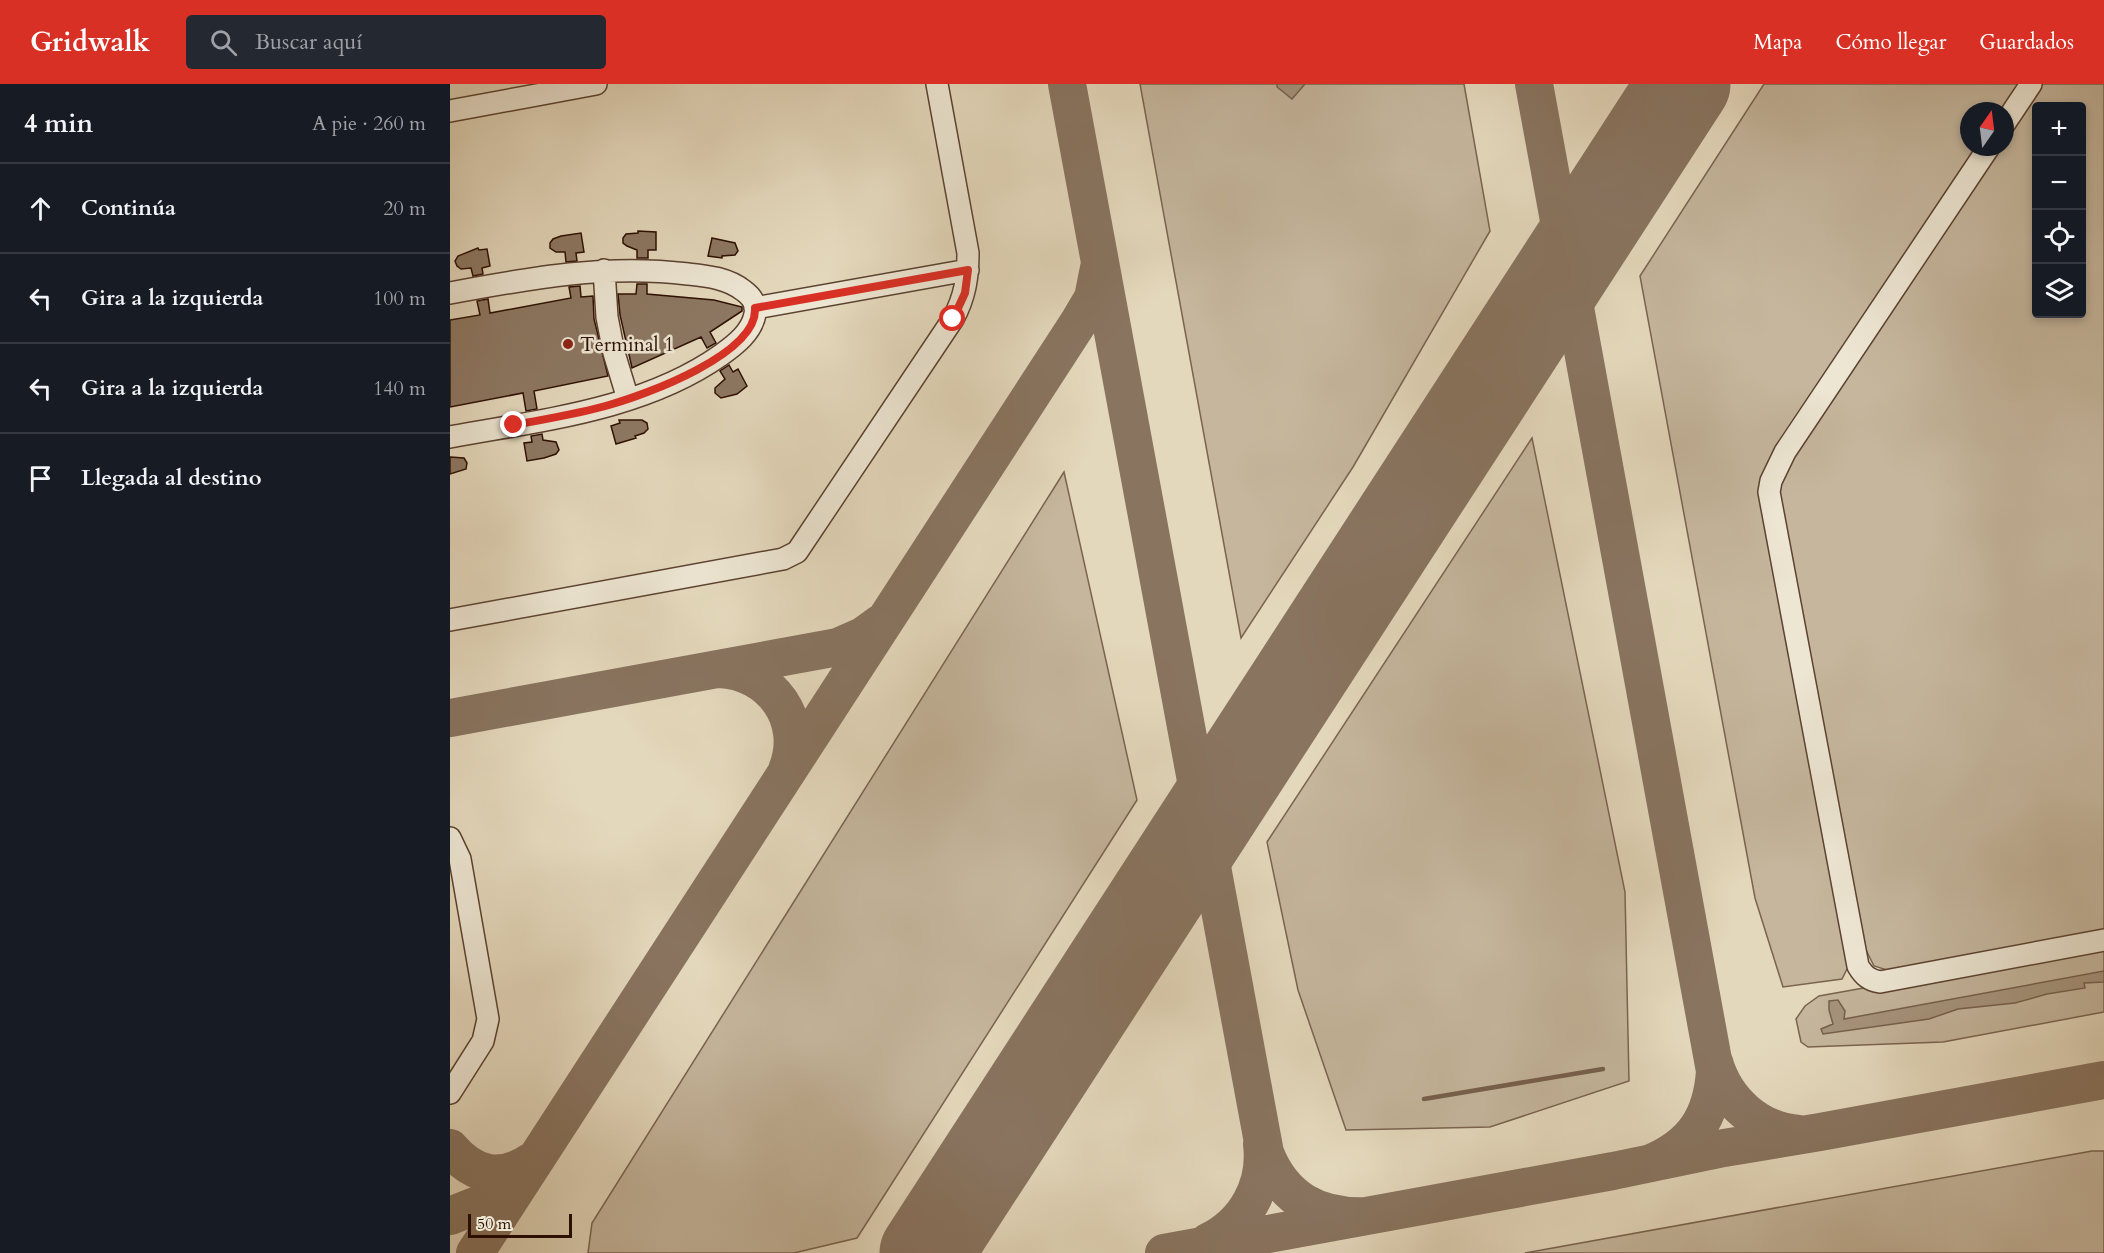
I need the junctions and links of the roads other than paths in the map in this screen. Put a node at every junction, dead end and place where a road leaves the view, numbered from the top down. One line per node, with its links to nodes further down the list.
1 (596, 84): 5 (lane)
2 (937, 84): 8 (lane)
3 (2031, 84): 4 (lane)
4 (2014, 110)
5 (450, 111)
6 (1983, 156): 15 (lane)
7 (604, 270): 9 (lane); 10 (lane); 11 (lane)
8 (968, 270): 10 (lane); 13 (lane)
9 (450, 293)
10 (755, 308): 11 (lane)
11 (628, 399): 12 (lane)
12 (450, 437)
13 (450, 620)
14 (450, 838): 16 (lane)
15 (2104, 940)
16 (450, 1093)

